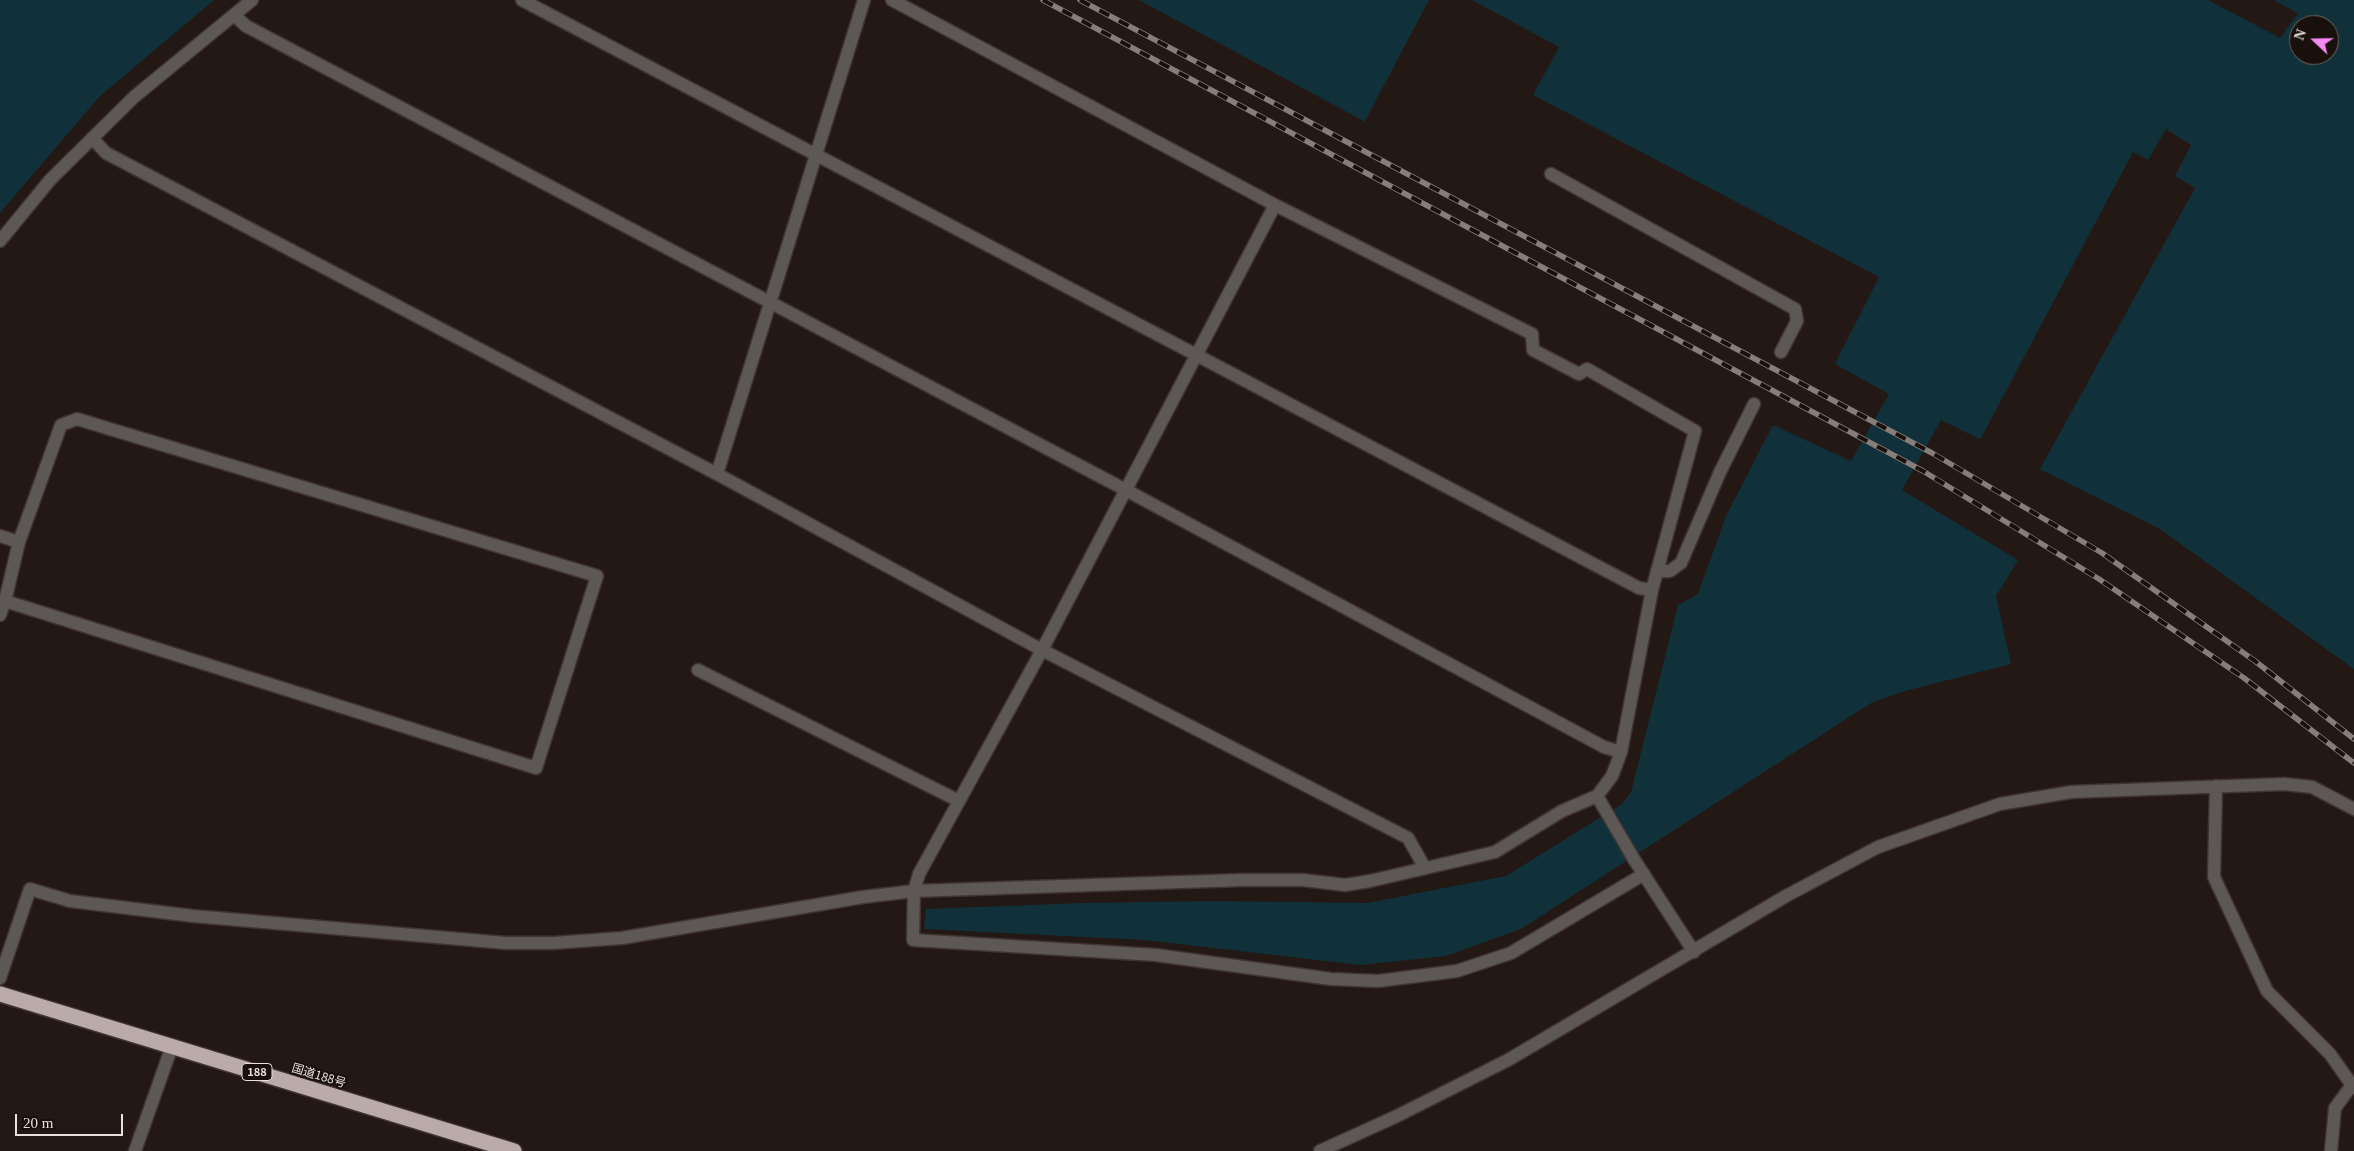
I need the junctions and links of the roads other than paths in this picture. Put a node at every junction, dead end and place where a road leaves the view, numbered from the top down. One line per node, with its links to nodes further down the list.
1 (252, 0): 5 (street)
2 (522, 0): 7 (street)
3 (864, 0): 7 (street)
4 (892, 0): 9 (street)
5 (234, 15): 6 (street); 11 (street)
6 (92, 138): 10 (street); 15 (street)
7 (817, 157): 11 (street); 13 (street)
8 (1551, 174): 12 (street)
9 (1275, 205): 13 (street); 19 (street)
10 (0, 241)
11 (772, 303): 15 (street); 16 (street)
12 (1781, 352)
13 (1196, 355): 16 (street); 20 (street)
14 (1754, 404): 19 (street)
15 (717, 474): 23 (street)
16 (1124, 489): 23 (street); 25 (street)
17 (0, 536): 18 (street)
18 (19, 542): 21 (street); 21 (street)
19 (1657, 571): 20 (street)
20 (1652, 590): 25 (street)
21 (5, 601): 22 (street)
22 (0, 615)
23 (1042, 650): 28 (street); 30 (street)
24 (698, 670): 28 (street)
25 (1621, 752): 27 (street)
26 (2216, 786): 29 (street); 33 (street); 37 (street)
27 (1597, 796): 30 (street); 31 (street)
28 (959, 801): 32 (street)
29 (2354, 809)
30 (1425, 868): 32 (street)
31 (1644, 874): 32 (street); 33 (street)
32 (914, 897): 34 (street)
33 (1694, 952): 40 (street)
34 (0, 978)
35 (0, 994): 36 (highway, 国道188号 / 188)
36 (172, 1046): 38 (street); 39 (highway, 国道188号 / 188)
37 (2353, 1087): 41 (street)
38 (135, 1151)
39 (514, 1151)
40 (1320, 1151)
41 (2331, 1151)

